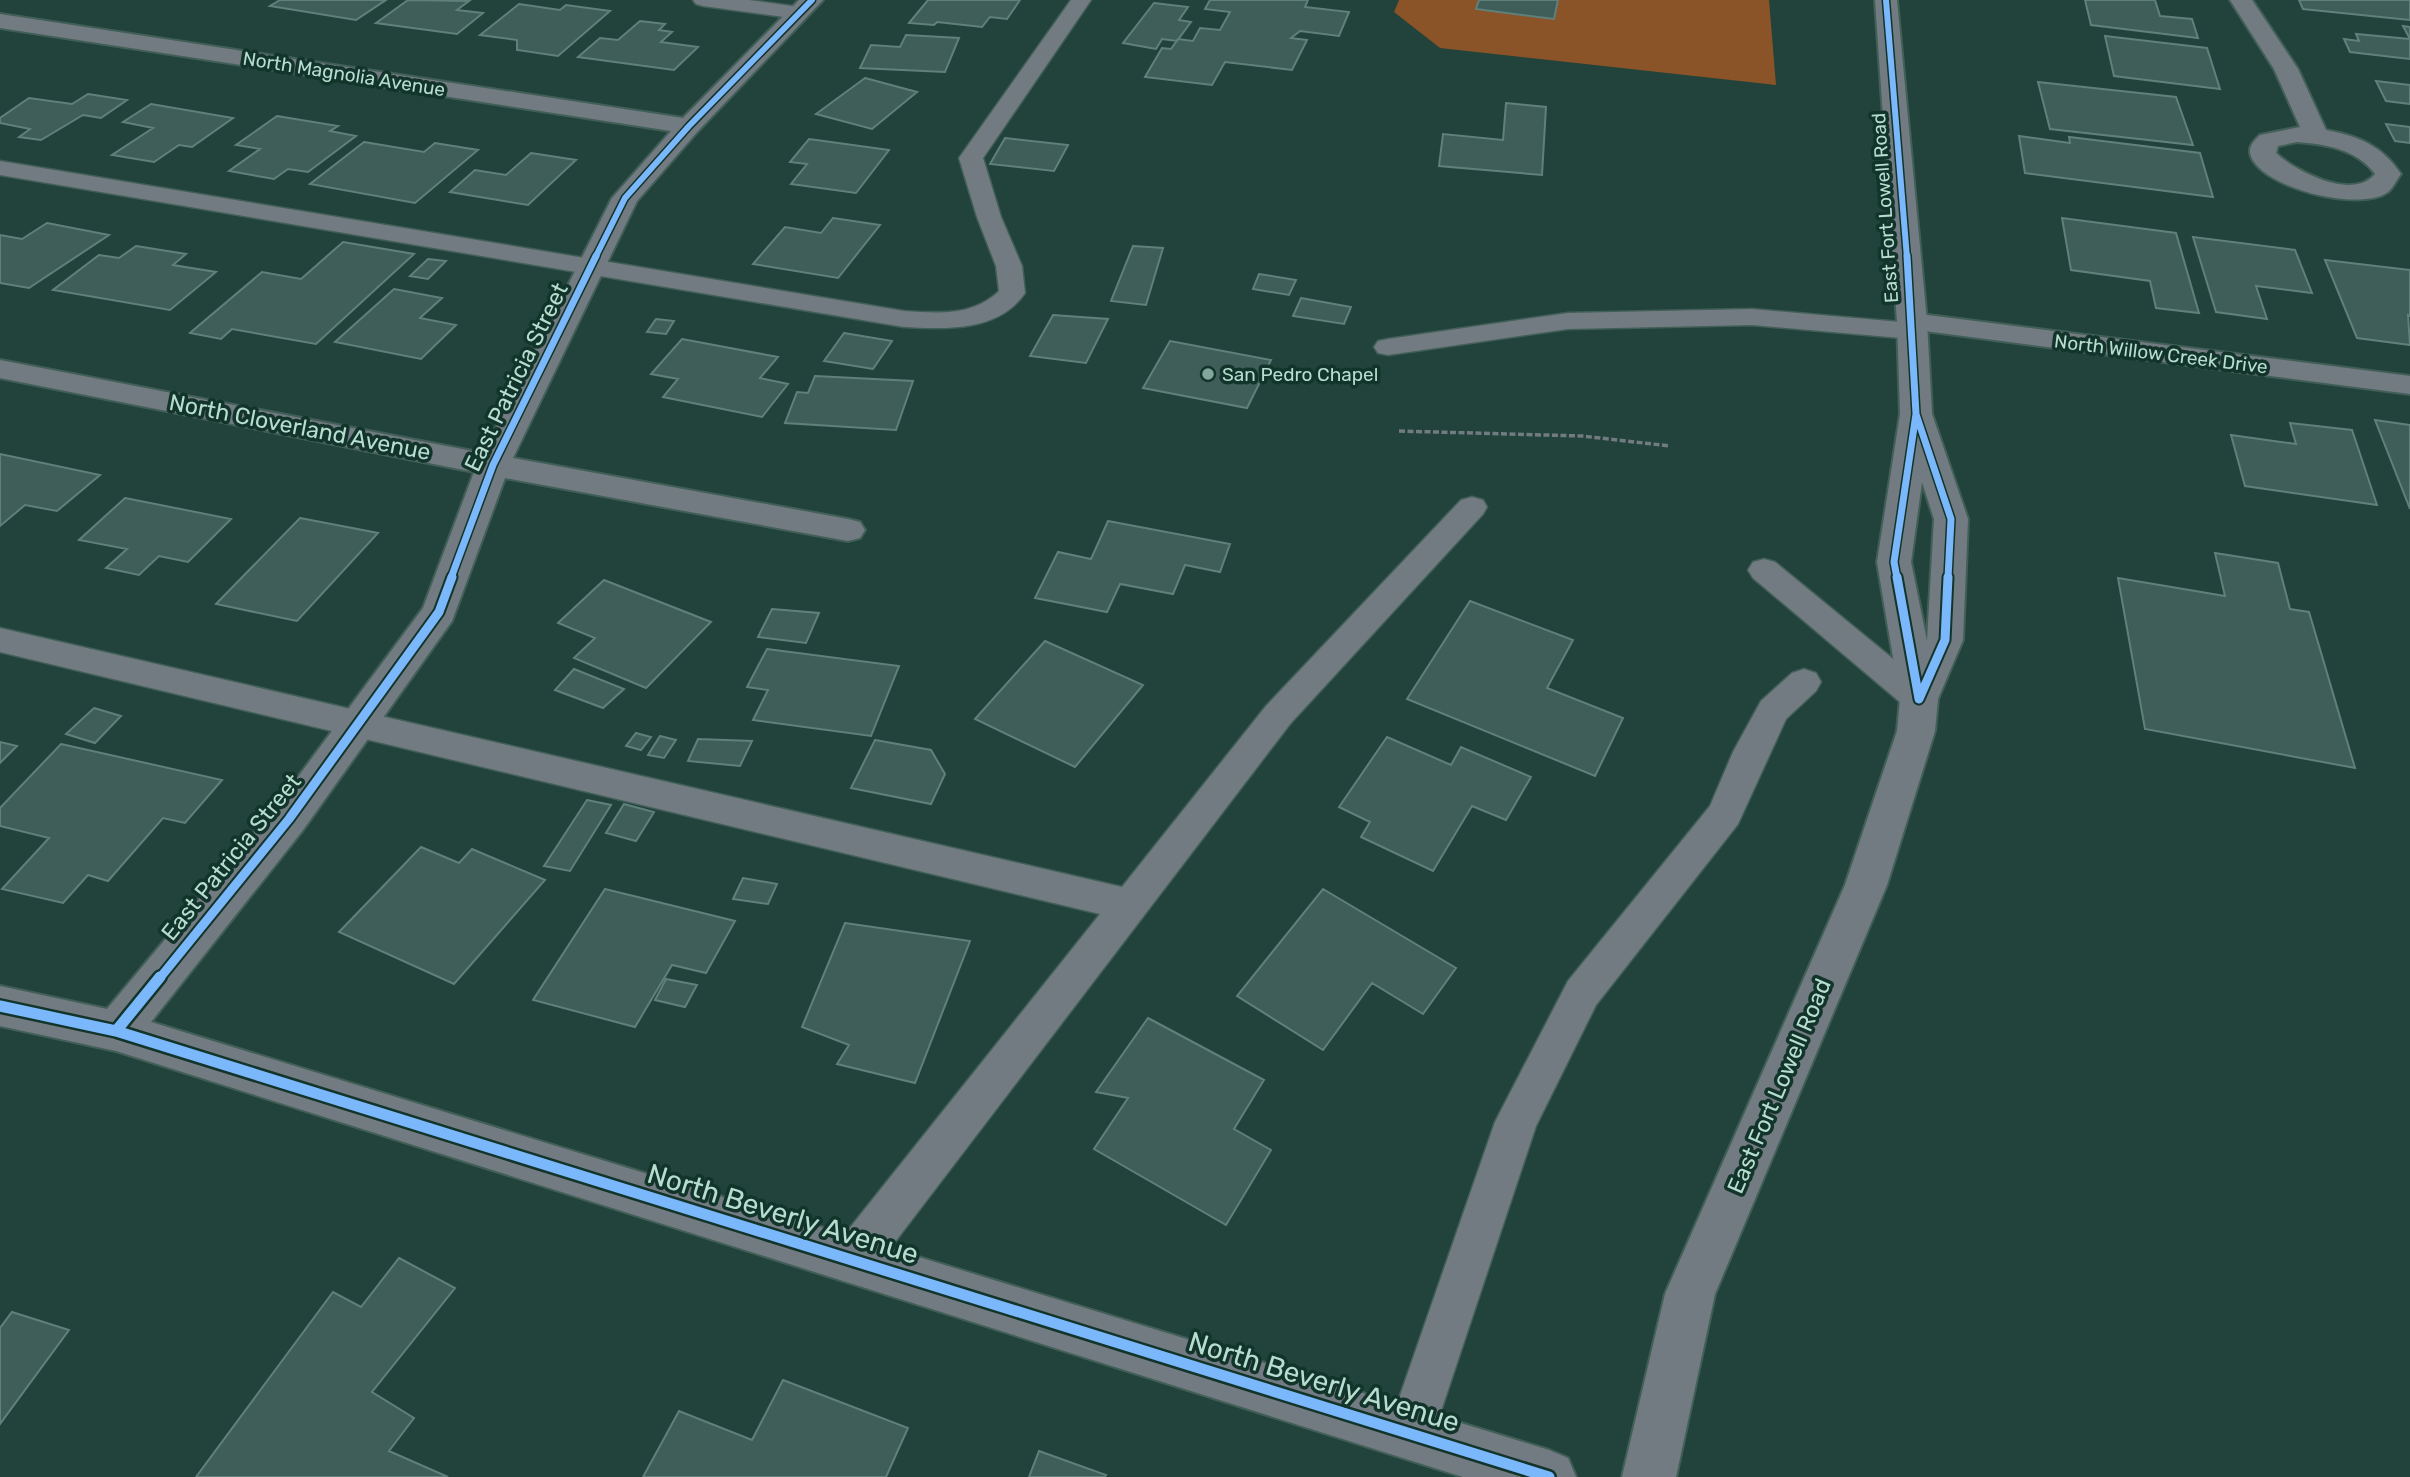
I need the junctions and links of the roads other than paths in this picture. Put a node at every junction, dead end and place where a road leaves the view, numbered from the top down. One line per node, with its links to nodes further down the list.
1 (703, 0): 5 (lane)
2 (1081, 0): 10 (lane)
3 (1886, 0): 11 (street, East Fort Lowell Road)
4 (2241, 0): 8 (street)
5 (806, 6): 7 (street, East Patricia Street)
6 (0, 21): 7 (street, North Magnolia Avenue)
7 (688, 126): 10 (street, East Patricia Street)
8 (2316, 135)
9 (0, 168): 10 (lane)
10 (591, 267): 16 (street, East Patricia Street)
11 (1912, 326): 12 (lane); 14 (street, North Willow Creek Drive); 15 (street, East Fort Lowell Road)
12 (1388, 346)
13 (0, 369): 16 (street, North Cloverland Avenue)
14 (2410, 385)
15 (1916, 414): 22 (street, East Fort Lowell Road); 22 (street, East Fort Lowell Road)
16 (493, 465): 18 (street, North Cloverland Avenue); 23 (street, East Patricia Street)
17 (1472, 507): 24 (lane)
18 (848, 530)
19 (1764, 570): 22 (lane)
20 (0, 640): 23 (lane)
21 (1804, 682): 28 (lane)
22 (1919, 699): 30 (street, East Fort Lowell Road)
23 (357, 726): 24 (lane); 26 (street, East Patricia Street)
24 (1130, 905): 27 (lane)
25 (0, 1006): 26 (street, North Beverly Avenue)
26 (116, 1031): 27 (street, North Beverly Avenue)
27 (853, 1260): 28 (street, North Beverly Avenue)
28 (1411, 1433): 29 (street, North Beverly Avenue)
29 (1549, 1477)
30 (1648, 1477)

